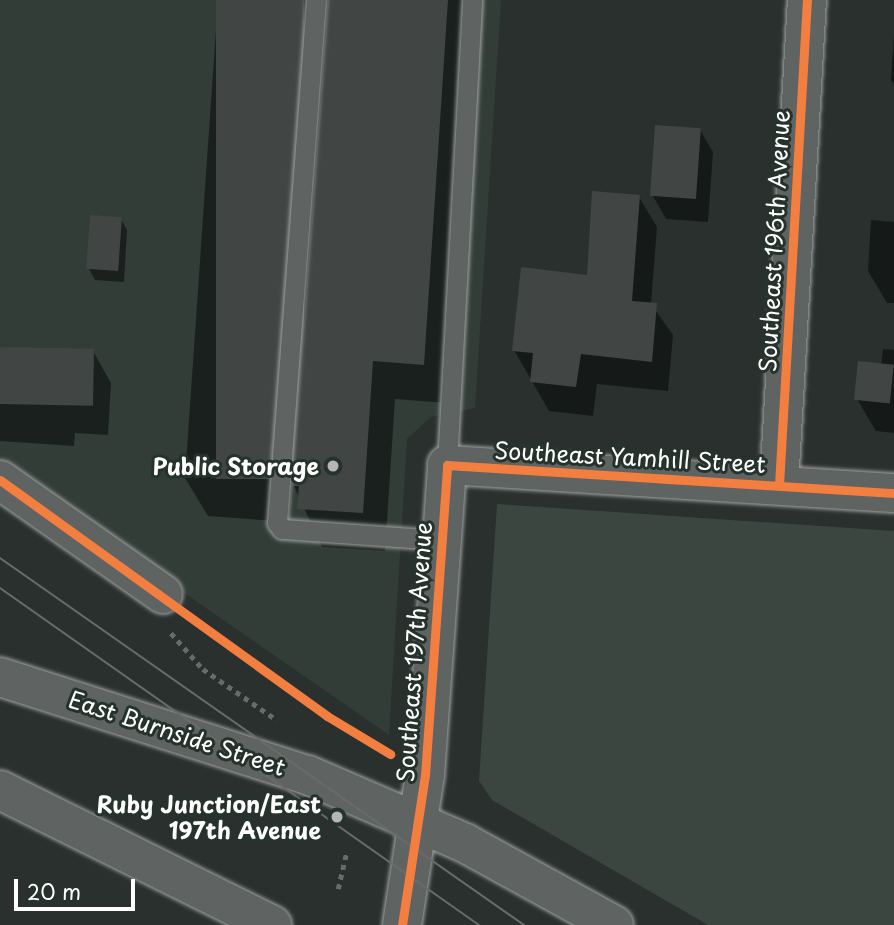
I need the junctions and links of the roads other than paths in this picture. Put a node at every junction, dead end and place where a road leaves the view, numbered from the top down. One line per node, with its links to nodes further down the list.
1 (316, 0): 8 (lane)
2 (472, 0): 4 (lane)
3 (807, 0): 6 (street, Southeast 196th Avenue)
4 (447, 465): 6 (street, Southeast Yamhill Street); 8 (street, Southeast 197th Avenue)
5 (0, 480): 9 (street)
6 (779, 485): 7 (street, Southeast Yamhill Street)
7 (894, 493)
8 (442, 540): 12 (street, Southeast 197th Avenue)
9 (160, 608)
10 (0, 677): 12 (street, East Burnside Street)
11 (0, 790): 13 (street)
12 (418, 822): 14 (street, Southeast 197th Avenue); 15 (street, East Burnside Street)
13 (272, 925)
14 (402, 925)
15 (614, 925)

